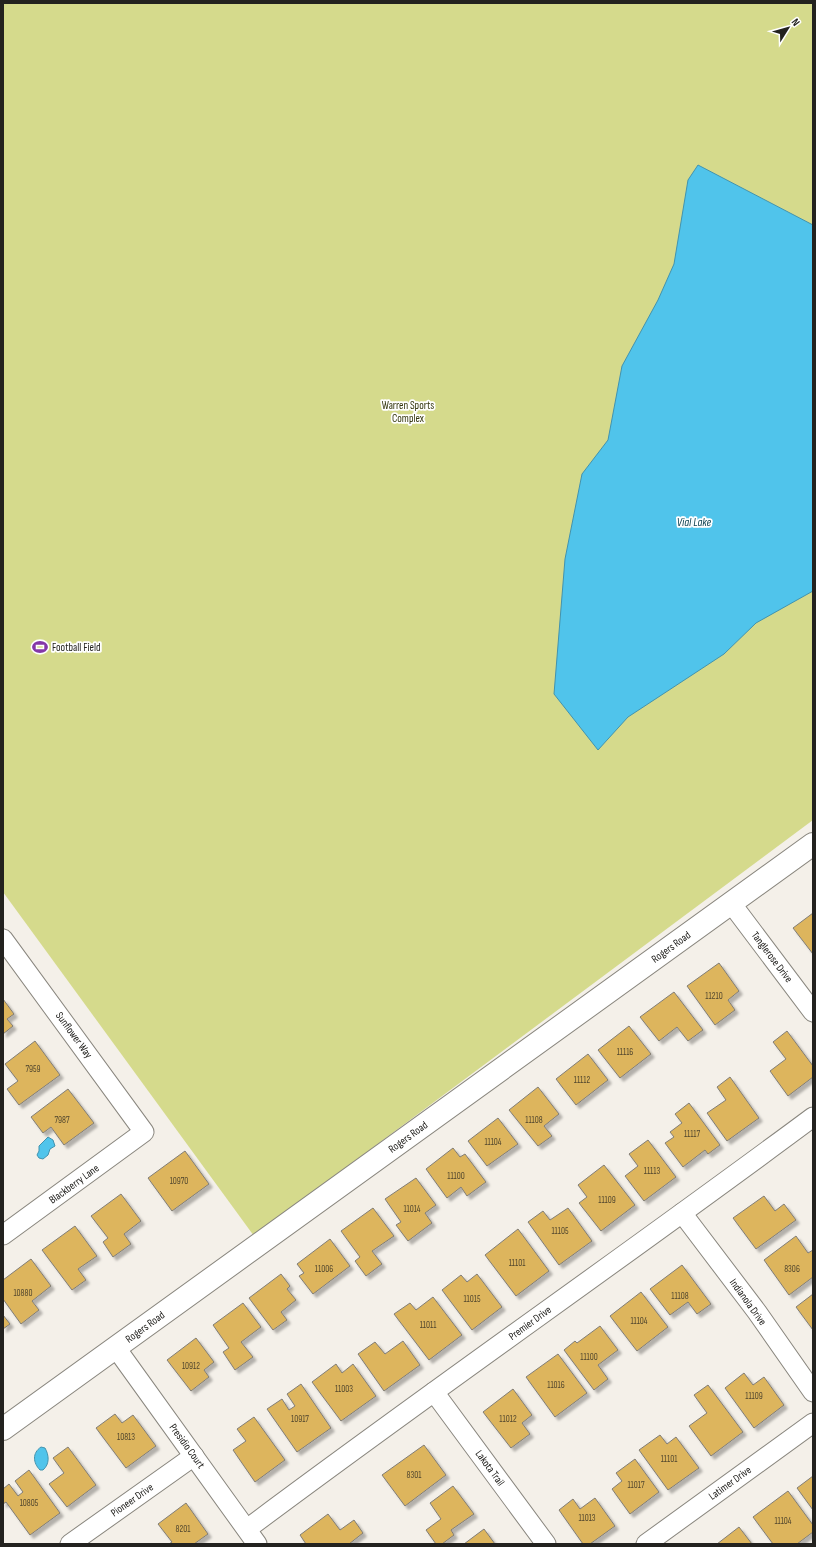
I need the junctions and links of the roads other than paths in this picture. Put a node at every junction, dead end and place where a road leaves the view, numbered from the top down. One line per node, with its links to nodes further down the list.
1 (813, 844): 2 (street, Rogers Road)
2 (731, 903): 4 (street, Tanglerose Drive); 9 (street, Rogers Road)
3 (3, 939): 6 (street, Sunflower Way)
4 (811, 1006)
5 (813, 1117): 7 (street, Premier Drive)
6 (144, 1132): 8 (street, Blackberry Lane)
7 (682, 1213): 10 (street, Premier Drive); 11 (street, Indianola Drive)
8 (3, 1235)
9 (116, 1348): 13 (street, Rogers Road); 14 (street, Presidio Court)
10 (434, 1392): 15 (street, Premier Drive); 17 (street, Lakota Trail)
11 (813, 1392)
12 (813, 1423): 18 (street, Latimer Drive)
13 (3, 1429)
14 (194, 1456): 15 (street, Presidio Court); 16 (street, Pioneer Drive)
15 (252, 1537)
16 (70, 1544)
17 (546, 1544)
18 (646, 1544)

